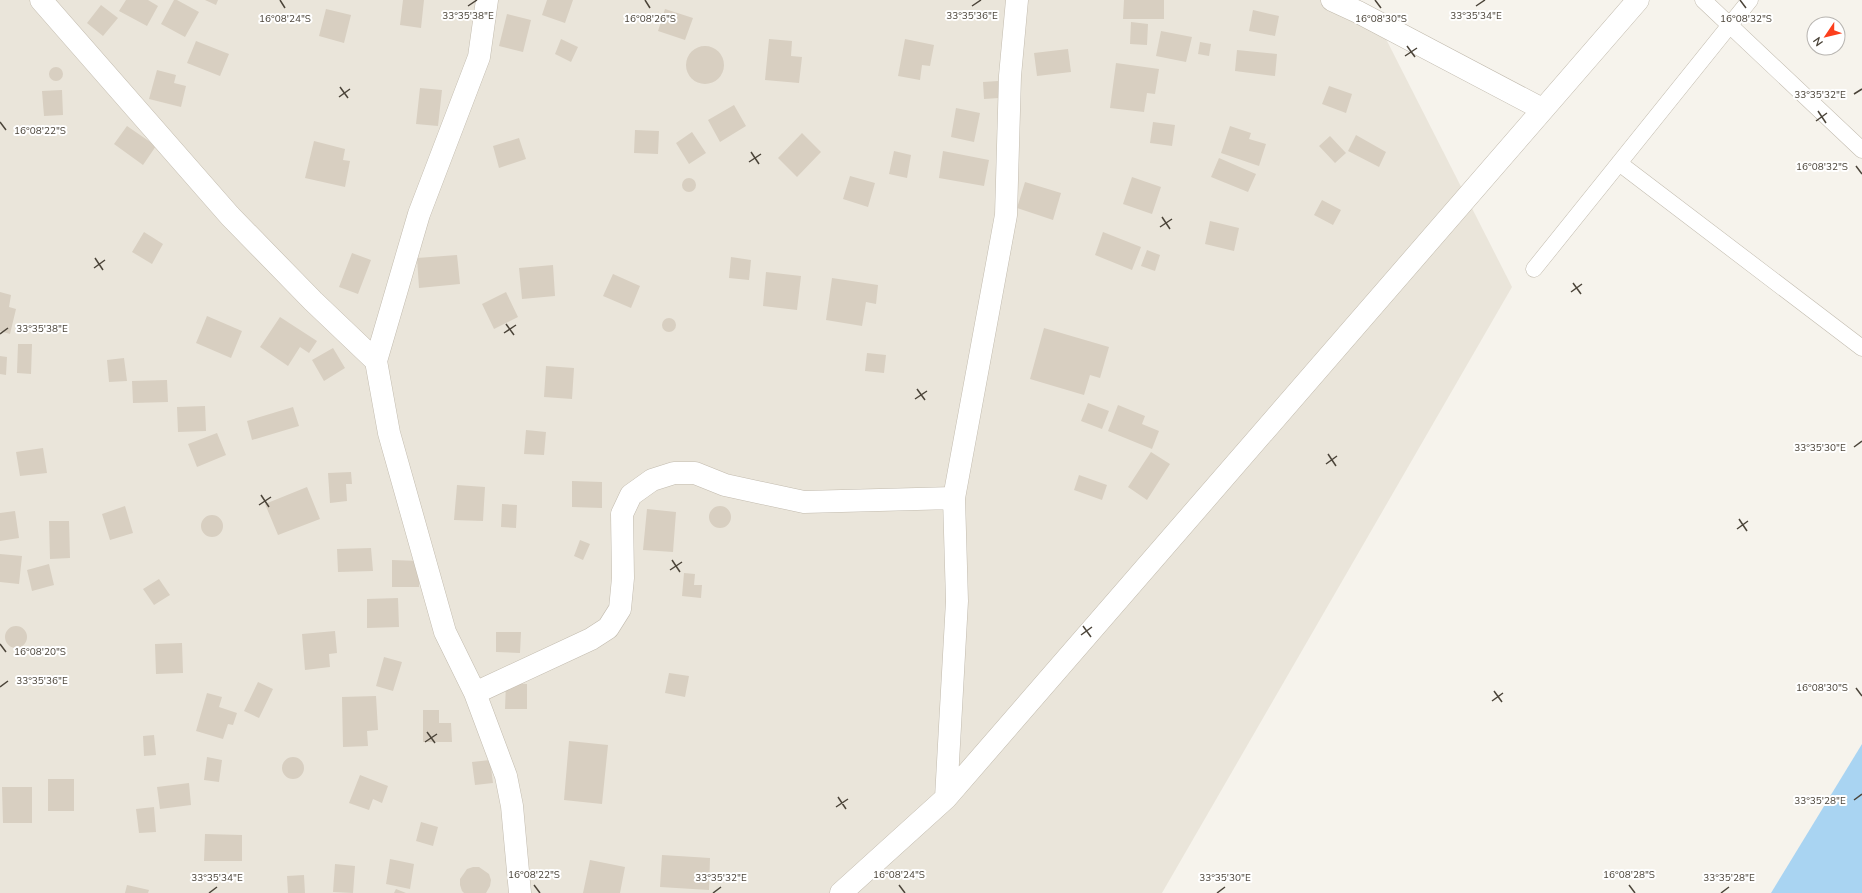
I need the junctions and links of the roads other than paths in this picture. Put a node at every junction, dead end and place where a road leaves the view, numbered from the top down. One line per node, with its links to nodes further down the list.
1 (41, 0): 14 (street)
2 (488, 0): 14 (street)
3 (1017, 0): 15 (street)
4 (1332, 0): 9 (street)
5 (1638, 0): 9 (street)
6 (1703, 0): 8 (lane)
7 (1750, 0): 8 (lane)
8 (1730, 25): 10 (lane); 11 (lane)
9 (1542, 109): 17 (street)
10 (1862, 150)
11 (1619, 163): 12 (lane); 13 (lane)
12 (1534, 269)
13 (1862, 348)
14 (376, 361): 16 (street)
15 (954, 498): 16 (street); 17 (street)
16 (475, 693): 18 (street)
17 (946, 798): 19 (street)
18 (520, 893)
19 (841, 893)

